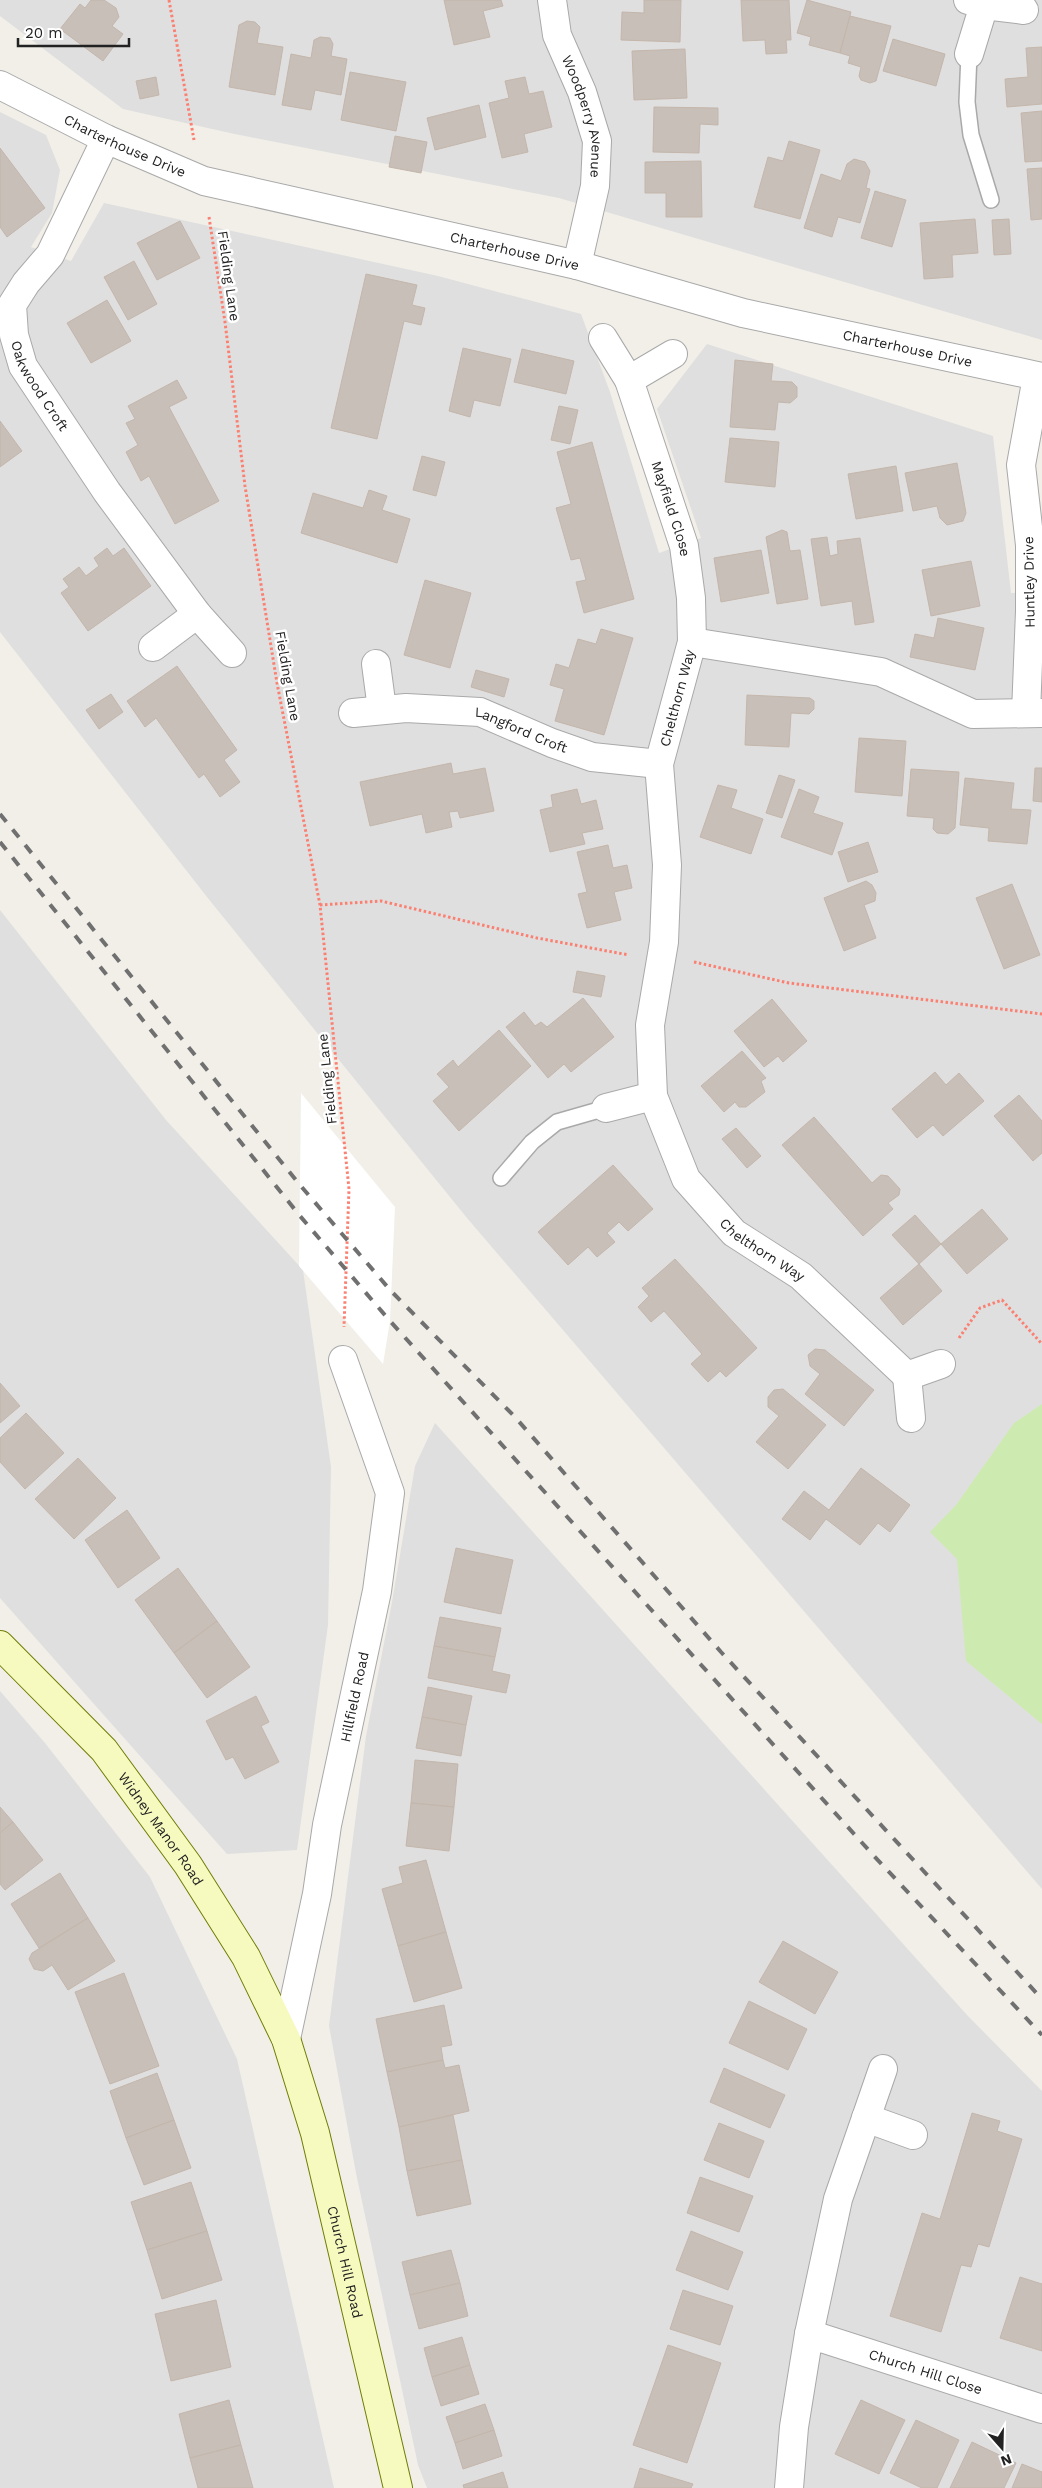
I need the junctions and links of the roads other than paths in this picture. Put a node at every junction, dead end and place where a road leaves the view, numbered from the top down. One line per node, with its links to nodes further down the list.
1 (552, 0): 8 (street, Woodperry Avenue)
2 (976, 3): 3 (street); 4 (street)
3 (1024, 10)
4 (969, 54): 7 (lane)
5 (0, 85): 6 (street, Charterhouse Drive)
6 (106, 139): 8 (street, Charterhouse Drive); 13 (street, Oakwood Croft)
7 (991, 200)
8 (577, 265): 11 (street, Charterhouse Drive)
9 (603, 338): 12 (street, Mayfield Close)
10 (673, 354): 12 (street)
11 (1039, 377): 20 (street, Huntley Drive)
12 (629, 380): 14 (street, Mayfield Close)
13 (197, 614): 15 (street); 16 (street, Oakwood Croft)
14 (692, 642): 20 (street, Chelthorn Way); 21 (street, Chelthorn Way)
15 (153, 647)
16 (232, 653)
17 (376, 664): 18 (street)
18 (382, 709): 19 (street, Langford Croft); 21 (street, Langford Croft)
19 (353, 713)
20 (1034, 713)
21 (660, 764): 22 (street, Chelthorn Way)
22 (653, 1096): 23 (street); 27 (street, Chelthorn Way)
23 (606, 1108): 24 (lane)
24 (501, 1178)
25 (343, 1360): 30 (street, Hillfield Road)
26 (941, 1364): 27 (street)
27 (908, 1376): 28 (street)
28 (912, 1418)
29 (0, 1645): 30 (street, Widney Manor Road)
30 (286, 2039): 36 (street, Church Hill Road)
31 (883, 2069): 32 (street)
32 (866, 2118): 33 (street); 34 (street)
33 (913, 2135)
34 (809, 2334): 35 (street, Church Hill Close); 37 (street)
35 (1042, 2409)
36 (398, 2488)
37 (789, 2488)

